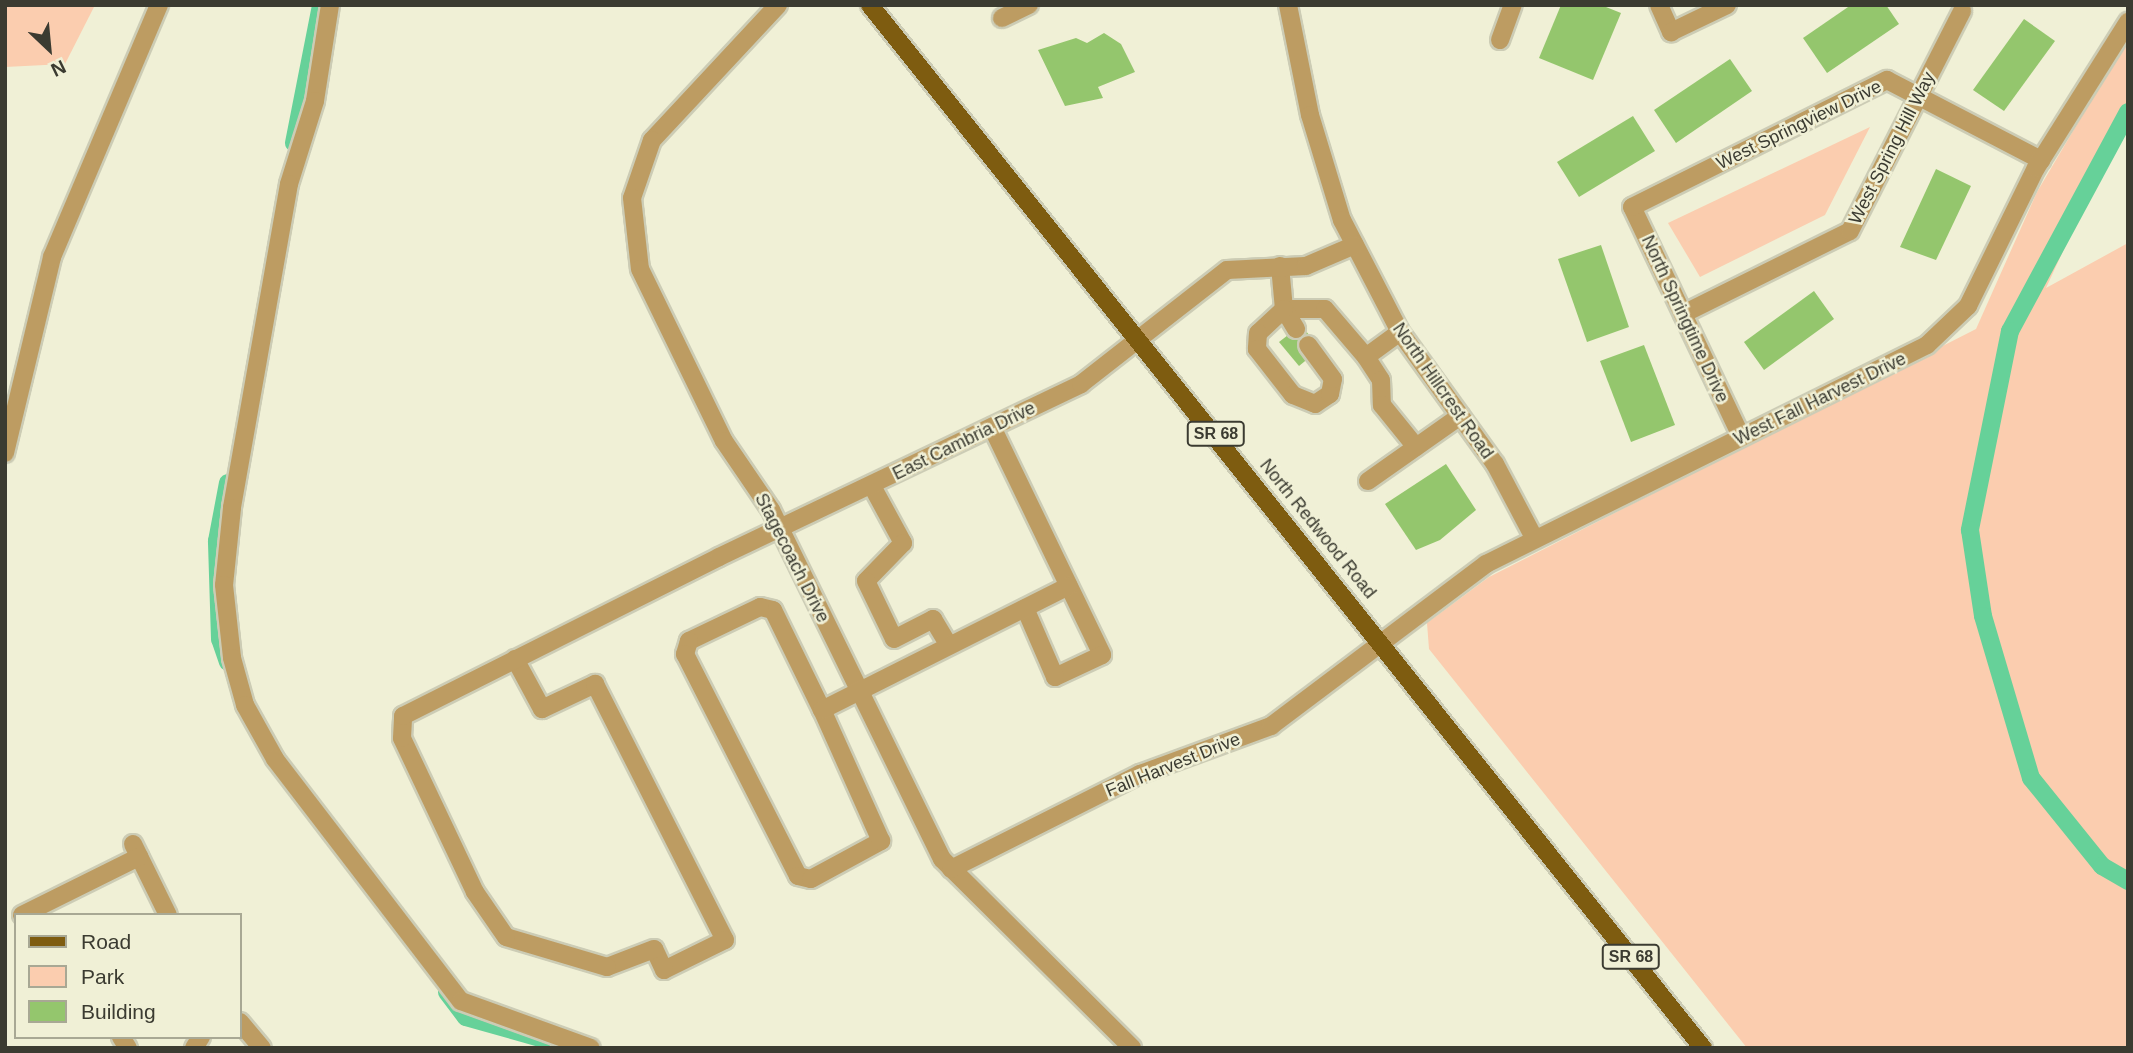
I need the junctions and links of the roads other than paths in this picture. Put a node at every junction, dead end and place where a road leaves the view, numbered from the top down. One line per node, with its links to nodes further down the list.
1 (159, 5): 30 (street)
2 (330, 5): 48 (street)
3 (778, 5): 33 (street, Stagecoach Drive)
4 (870, 5): 23 (main road, North Redwood Road / SR 68)
5 (1029, 5): 11 (street)
6 (1289, 5): 17 (street, North Hillcrest Road)
7 (1513, 5): 13 (street)
8 (1659, 5): 9 (street)
9 (1727, 5)
10 (1962, 11): 14 (street, West Spring Hill Way)
11 (1002, 18)
12 (2128, 22): 15 (street, West Fall Harvest Drive)
13 (1500, 40)
14 (1918, 97): 15 (street, West Springview Drive); 16 (street, West Springview Drive); 20 (street, West Spring Hill Way)
15 (2041, 160): 37 (street, West Fall Harvest Drive)
16 (1632, 207): 20 (street, North Springtime Drive)
17 (1355, 245): 18 (street, East Cambria Drive); 22 (street, North Hillcrest Road)
18 (1280, 266): 19 (street); 23 (street, East Cambria Drive)
19 (1284, 309): 21 (street); 24 (street); 25 (street)
20 (1683, 314): 28 (street, North Springtime Drive)
21 (1296, 329)
22 (1400, 332): 25 (street); 26 (street, North Hillcrest Road)
23 (1139, 338): 27 (street, East Cambria Drive); 37 (main road, North Redwood Road / SR 68)
24 (1308, 345)
25 (1366, 357): 29 (street)
26 (1460, 416): 29 (street); 34 (street, North Hillcrest Road)
27 (992, 427): 32 (street, East Cambria Drive); 35 (street)
28 (1739, 432)
29 (1416, 447): 31 (street)
30 (5, 453)
31 (1368, 481)
32 (873, 486): 33 (street, East Cambria Drive); 38 (street)
33 (781, 530): 39 (street, East Cambria Drive); 40 (street, Stagecoach Drive)
34 (1532, 534)
35 (1069, 586): 36 (street); 36 (street)
36 (1025, 608): 38 (street)
37 (1381, 642): 42 (street, Fall Harvest Drive); 50 (main road, North Redwood Road / SR 68)
38 (949, 646): 40 (street)
39 (515, 659): 39 (street, East Cambria Drive)
40 (859, 691): 41 (street); 42 (street, Stagecoach Drive)
41 (822, 710): 41 (street)
42 (951, 869): 49 (street, Stagecoach Drive)
43 (48, 909): 44 (street); 45 (street)
44 (31, 913)
45 (167, 913)
46 (242, 1024): 47 (street)
47 (262, 1048)
48 (591, 1048)
49 (1132, 1048)
50 (1703, 1048)

